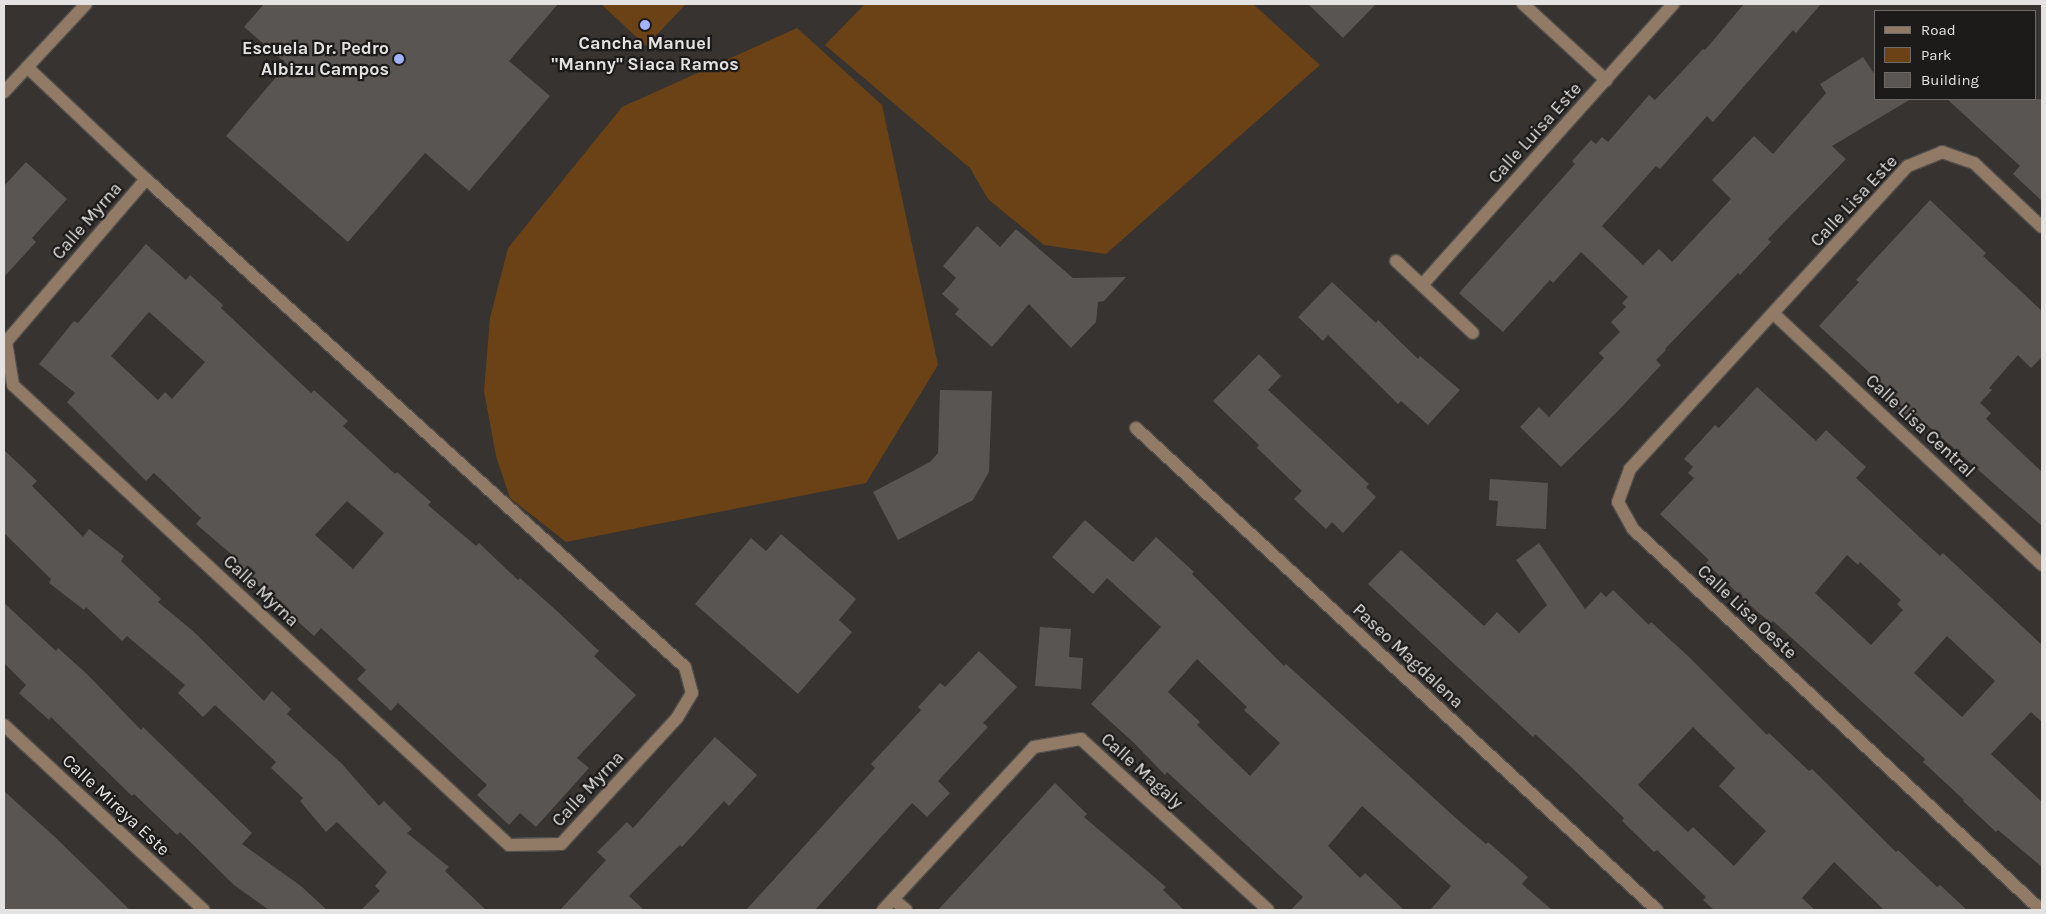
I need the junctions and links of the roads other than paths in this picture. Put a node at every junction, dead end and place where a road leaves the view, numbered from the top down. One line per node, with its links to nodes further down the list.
1 (86, 4): 4 (street)
2 (1523, 4): 5 (street)
3 (1673, 4): 5 (street, Calle Luisa Este)
4 (27, 67): 6 (street); 7 (street, Calle Myrna)
5 (1606, 80): 10 (street, Calle Luisa Este)
6 (4, 92)
7 (146, 179): 7 (street, Calle Myrna)
8 (2042, 227): 11 (street, Calle Lisa Este)
9 (1396, 261): 10 (street)
10 (1422, 285): 12 (street)
11 (1774, 314): 14 (street, Calle Lisa Central); 22 (street, Calle Lisa Oeste)
12 (1473, 333)
13 (1136, 428): 21 (street, Paseo Magdalena)
14 (2042, 565)
15 (4, 725): 17 (street, Calle Mireya Este)
16 (893, 898): 18 (street, Calle Magaly); 19 (street); 20 (street, Calle Magaly)
17 (204, 910)
18 (883, 910)
19 (906, 910)
20 (1268, 910)
21 (1657, 910)
22 (2040, 910)

